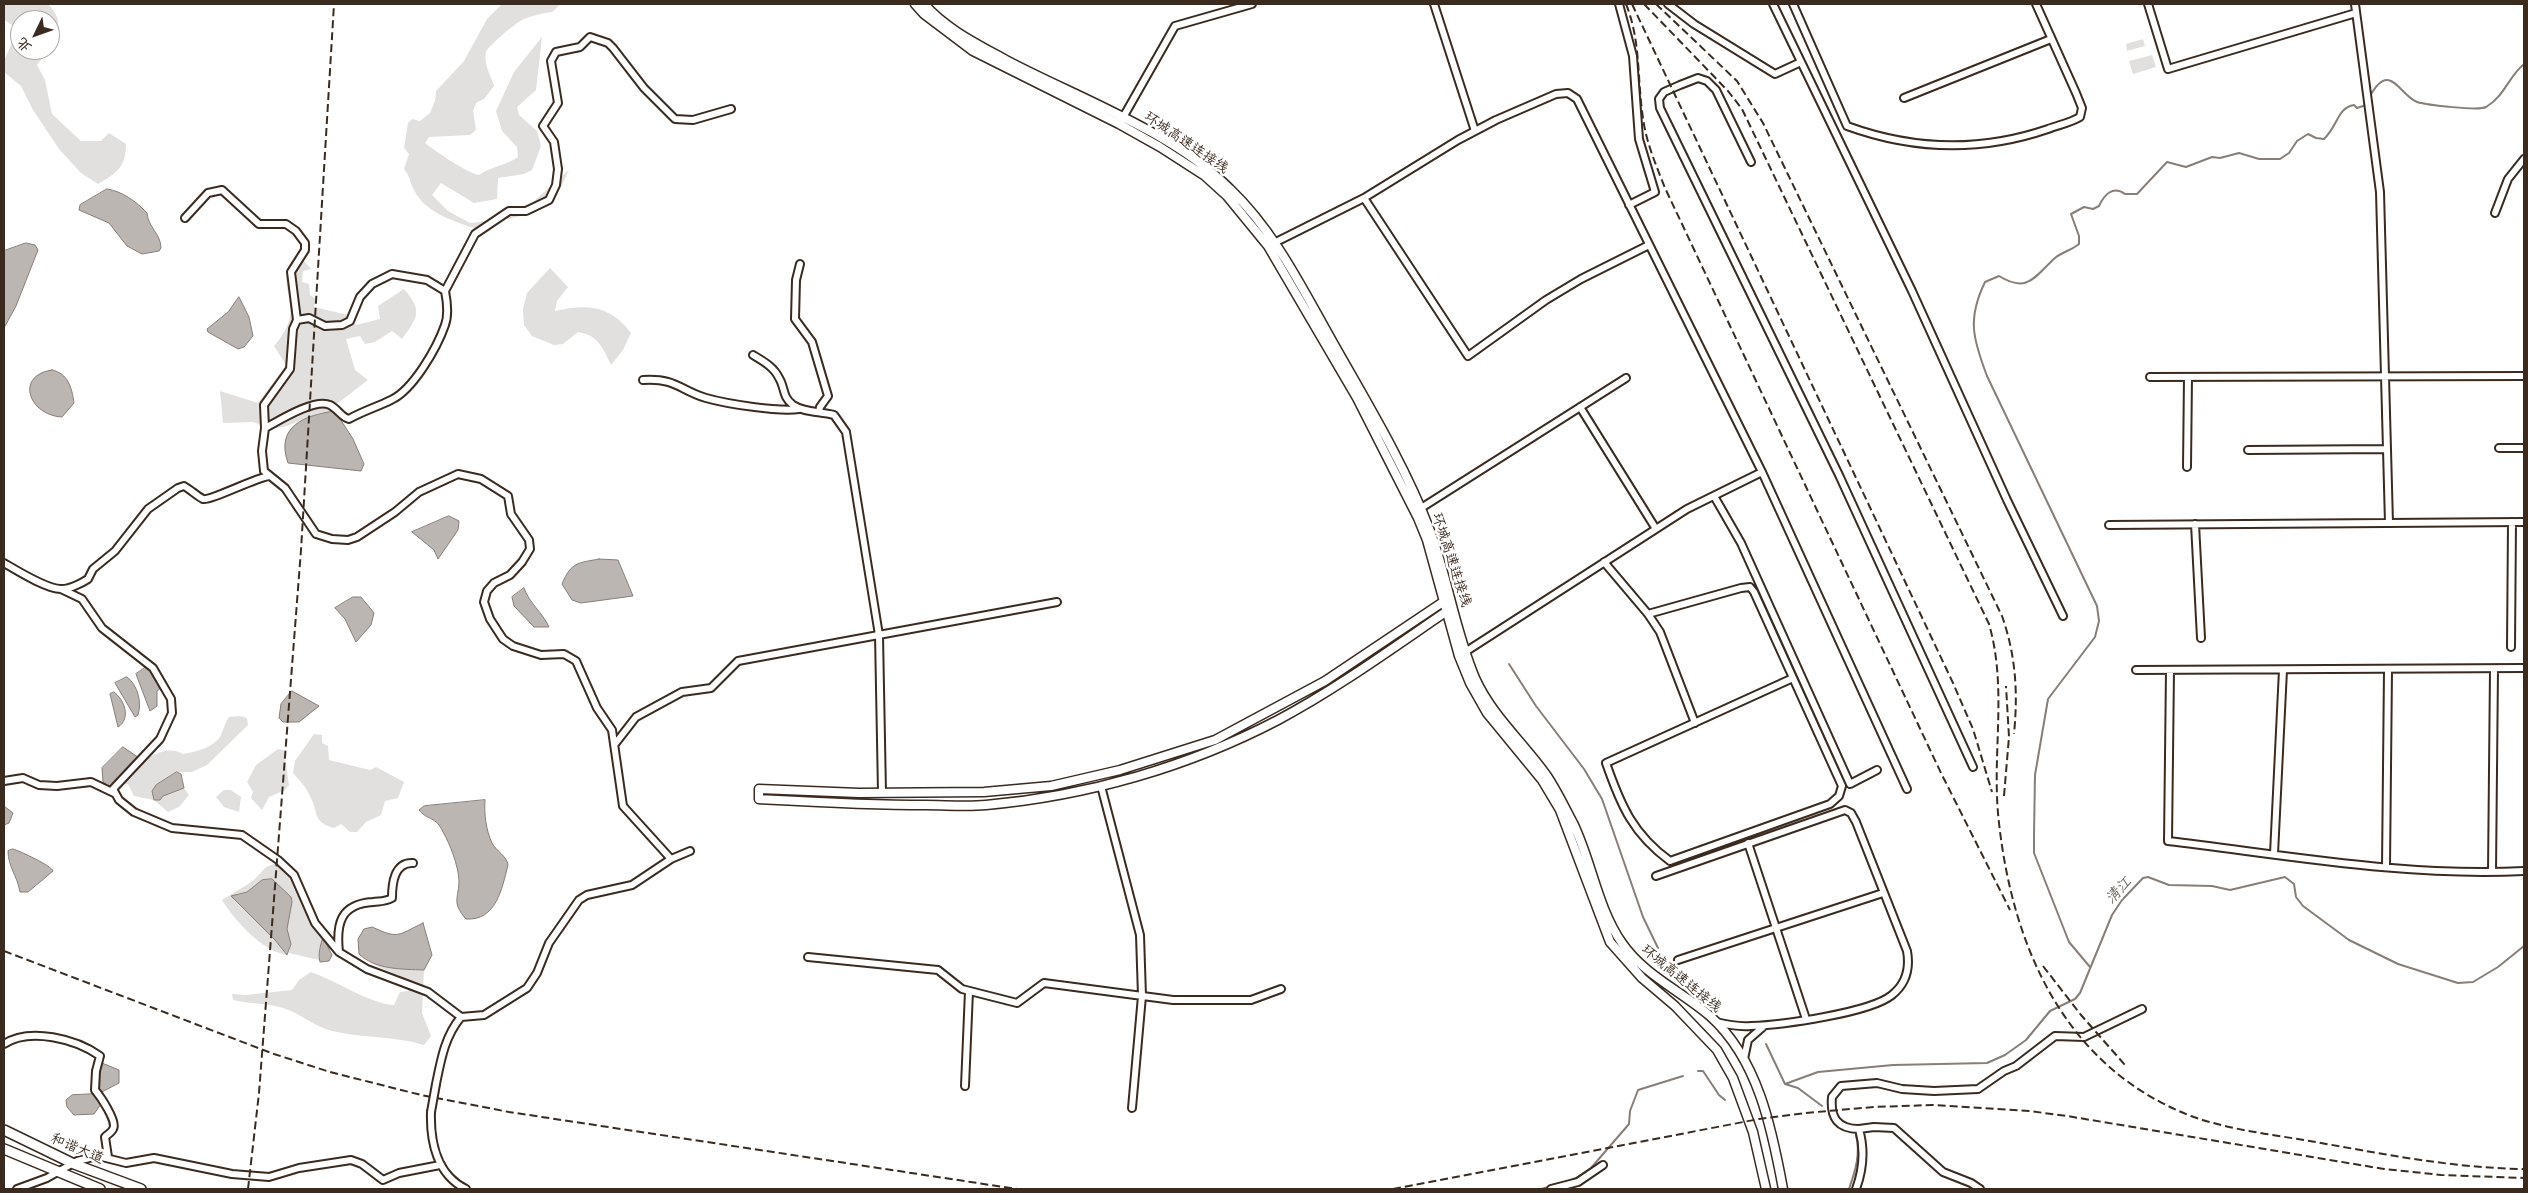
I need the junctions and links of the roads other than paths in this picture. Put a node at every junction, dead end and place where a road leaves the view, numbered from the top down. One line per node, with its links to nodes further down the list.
1 (915, 4): 17 (main road, 环城高速连接线)
2 (924, 4): 17 (main road, 环城高速连接线)
3 (1252, 4): 17 (street)
4 (1434, 4): 18 (street)
5 (1619, 4): 22 (street)
6 (1668, 4): 14 (street)
7 (1773, 4): 14 (street)
8 (1793, 4): 13 (street)
9 (2036, 4): 13 (street)
10 (2148, 4): 12 (street)
11 (2355, 4): 12 (street)
12 (2356, 13): 31 (street)
13 (2051, 38): 15 (street)
14 (1801, 62): 63 (street)
15 (1904, 98)
16 (731, 109): 28 (street)
17 (1121, 121): 25 (main road, 环城高速连接线)
18 (1475, 131): 21 (street); 22 (street)
19 (2524, 159): 23 (street)
20 (1751, 162): 77 (street)
21 (1364, 198): 25 (street); 26 (street)
22 (1629, 205): 26 (street)
23 (2495, 214)
24 (185, 218): 29 (street)
25 (1272, 245): 49 (main road, 环城高速连接线)
26 (1649, 245): 46 (street)
27 (800, 264): 39 (street)
28 (445, 290): 29 (street); 40 (street)
29 (297, 320): 40 (street)
30 (753, 355): 38 (street)
31 (2385, 376): 32 (street); 34 (street); 43 (street)
32 (2524, 376)
33 (2150, 377): 34 (street)
34 (2188, 377): 45 (street)
35 (1626, 378): 37 (street)
36 (643, 380): 38 (street)
37 (1580, 407): 49 (street); 55 (street)
38 (801, 408): 39 (street)
39 (819, 412): 64 (street)
40 (265, 428): 47 (street)
41 (2499, 448): 42 (street)
42 (2524, 448)
43 (2387, 449): 44 (street); 52 (street)
44 (2248, 450)
45 (2187, 467)
46 (1762, 472): 48 (street); 81 (street)
47 (269, 476): 58 (street); 76 (street)
48 (1714, 496): 55 (street); 78 (street)
49 (1418, 510): 59 (main road, 环城高速连接线)
50 (2512, 522): 51 (street); 52 (street); 66 (street)
51 (2524, 522)
52 (2389, 523): 53 (street)
53 (2195, 524): 54 (street); 65 (street)
54 (2109, 525)
55 (1656, 529): 56 (street)
56 (1604, 562): 62 (street); 67 (street)
57 (4, 563): 58 (street)
58 (61, 589): 82 (street)
59 (1447, 600): 61 (main road, 环城高速连接线); 83 (main road)
60 (1057, 602): 64 (street)
61 (1450, 609): 67 (main road, 环城高速连接线); 80 (main road)
62 (1648, 614): 74 (street); 75 (street)
63 (2062, 616)
64 (879, 635): 76 (street); 83 (street)
65 (2201, 638)
66 (2511, 647)
67 (1462, 654): 104 (main road, 环城高速连接线); 117 (main road, 环城高速连接线)
68 (2524, 668): 69 (street)
69 (2494, 669): 73 (street); 91 (street)
70 (2136, 670): 71 (street)
71 (2170, 670): 72 (street); 86 (street)
72 (2283, 670): 73 (street); 86 (street)
73 (2388, 670): 89 (street)
74 (1793, 678): 75 (street); 75 (street)
75 (1695, 723)
76 (615, 744): 87 (street)
77 (1973, 767)
78 (1878, 770)
79 (4, 780): 82 (street)
80 (1101, 786): 83 (main road); 100 (street)
81 (1907, 789)
82 (114, 793): 95 (street)
83 (882, 793)
84 (1748, 843): 92 (street); 93 (street); 94 (street)
85 (690, 851): 87 (street)
86 (2274, 854): 89 (street)
87 (671, 859): 102 (street)
88 (413, 863): 95 (street)
89 (2386, 867): 91 (street)
90 (2524, 871): 91 (street)
91 (2492, 872)
92 (1656, 876)
93 (1883, 893): 94 (street); 103 (street)
94 (1776, 928): 97 (street); 103 (street)
95 (339, 952): 102 (street)
96 (808, 957): 99 (street)
97 (1678, 960)
98 (1281, 989): 100 (street)
99 (969, 991): 100 (street); 108 (street)
100 (1142, 996): 109 (street)
101 (2142, 1009): 110 (street)
102 (461, 1017): 115 (street, bridge)
103 (1806, 1019): 105 (street)
104 (1715, 1022): 105 (street); 107 (main road, 环城高速连接线)
105 (1768, 1024): 107 (street)
106 (4, 1044): 113 (street)
107 (1746, 1062): 123 (main road, 环城高速连接线)
108 (964, 1086)
109 (1132, 1108)
110 (1859, 1129): 124 (street); 125 (street)
111 (4, 1130): 114 (highway, 和谐大道)
112 (4, 1149): 119 (highway, 和谐大道)
113 (108, 1157): 114 (street); 115 (street)
114 (74, 1164): 118 (street); 120 (highway, 和谐大道)
115 (440, 1165): 121 (street)
116 (1604, 1165): 122 (street)
117 (1766, 1187)
118 (17, 1189)
119 (100, 1189)
120 (140, 1189)
121 (466, 1189)
122 (1551, 1189)
123 (1784, 1189)
124 (1856, 1189)
125 (1980, 1189)

